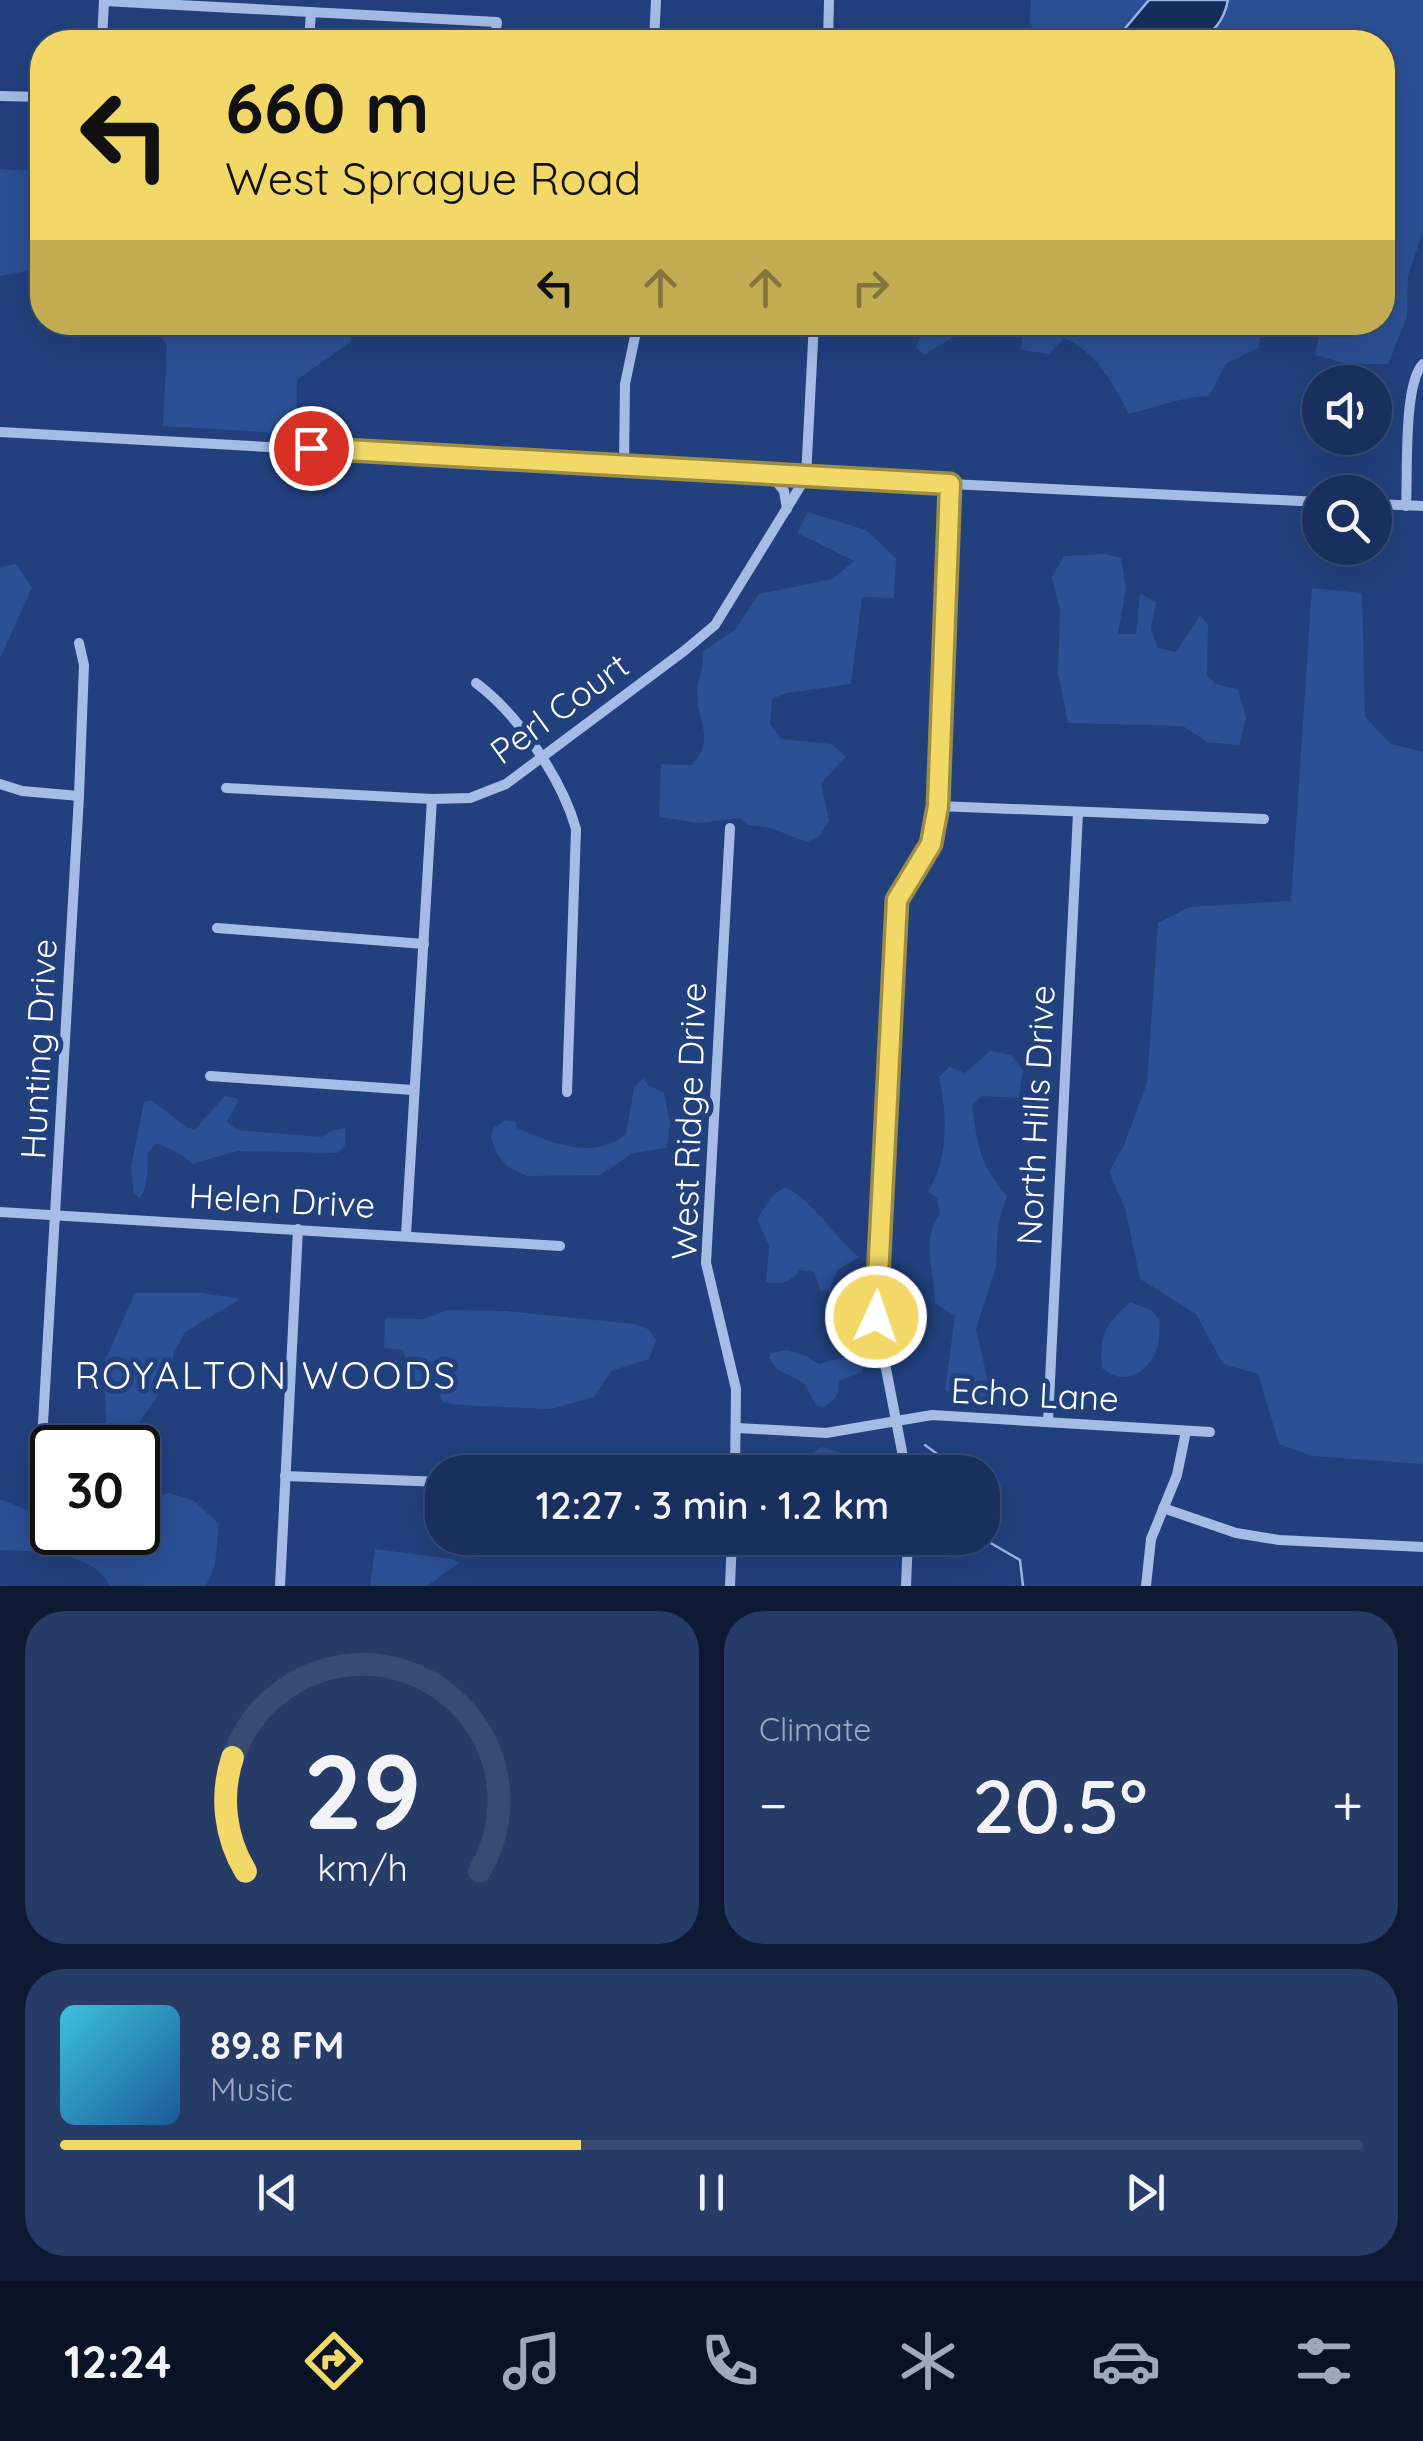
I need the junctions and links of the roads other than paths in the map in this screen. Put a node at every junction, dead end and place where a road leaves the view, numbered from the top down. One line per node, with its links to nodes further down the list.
1 (104, 0): 4 (street); 5 (street)
2 (656, 0): 8 (street)
3 (829, 0): 9 (street)
4 (311, 12): 6 (street); 7 (street)
5 (103, 30)
6 (310, 30)
7 (497, 30)
8 (655, 30)
9 (828, 30)
10 (0, 96): 11 (street)
11 (30, 97)
12 (635, 335): 16 (street)
13 (813, 335): 18 (street)
14 (1423, 364): 22 (street)
15 (0, 432): 16 (street)
16 (624, 466): 17 (street)
17 (769, 474): 18 (street); 24 (street)
18 (806, 477): 19 (street); 24 (street, Perl Court)
19 (950, 484): 20 (street); 32 (street)
20 (1302, 501)
21 (1392, 505): 22 (street)
22 (1406, 506): 23 (street)
23 (1423, 506)
24 (787, 510): 27 (street, Perl Court)
25 (80, 643): 30 (street, Hunting Drive)
26 (476, 684): 27 (street)
27 (541, 756): 31 (street, Perl Court); 40 (street)
28 (0, 784): 30 (street)
29 (226, 788): 31 (street, Perl Court)
30 (79, 796): 42 (street, Hunting Drive)
31 (432, 799): 37 (street)
32 (938, 806): 33 (street); 46 (street)
33 (1078, 813): 34 (street); 47 (street, North Hills Drive)
34 (1264, 819)
35 (730, 828): 49 (street, West Ridge Drive)
36 (216, 928): 37 (street)
37 (424, 944): 39 (street)
38 (210, 1076): 39 (street)
39 (414, 1090): 44 (street)
40 (567, 1092)
41 (0, 1212): 42 (street, Helen Drive)
42 (56, 1214): 43 (street, Helen Drive); 48 (street, Hunting Drive)
43 (298, 1229): 44 (street, Helen Drive); 54 (street)
44 (406, 1235): 45 (street, Helen Drive)
45 (560, 1246)
46 (896, 1419): 47 (street, Echo Lane); 49 (street, Echo Lane); 53 (street)
47 (1048, 1421): 50 (street, Echo Lane)
48 (43, 1425)
49 (738, 1428): 52 (street, West Ridge Drive)
50 (1186, 1431): 51 (street, Echo Lane); 56 (street)
51 (1210, 1432)
52 (736, 1455)
53 (903, 1455)
54 (285, 1476): 55 (street); 60 (street)
55 (425, 1481)
56 (1163, 1508): 57 (street); 63 (street)
57 (1423, 1548)
58 (731, 1555): 61 (street)
59 (907, 1555): 62 (street)
60 (280, 1586)
61 (730, 1586)
62 (906, 1586)
63 (1146, 1586)

